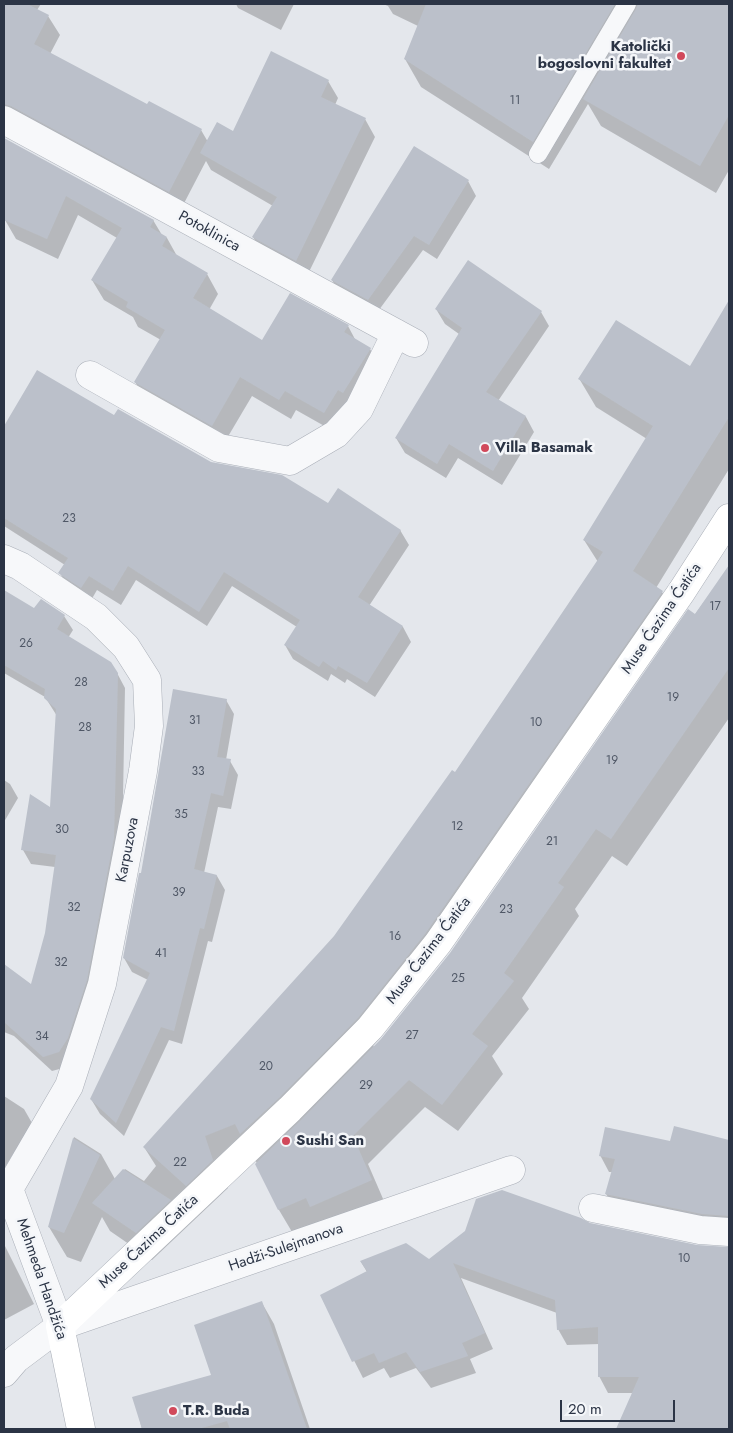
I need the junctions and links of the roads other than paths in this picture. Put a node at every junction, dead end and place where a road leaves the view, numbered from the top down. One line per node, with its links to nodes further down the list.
1 (627, 4): 3 (lane)
2 (4, 120): 4 (street, Potoklinica)
3 (538, 154)
4 (90, 375)
5 (729, 518): 11 (street, Muse Ćazima Ćatića)
6 (4, 559): 8 (street, Karpuzova)
7 (511, 1170): 11 (street, Hadži-Sulejmanova)
8 (6, 1191): 11 (street, Mehmeda Handžića)
9 (593, 1208): 10 (street)
10 (729, 1232)
11 (60, 1326): 12 (street, Hadži-Sulejmanova); 13 (street, Mehmeda Handžića)
12 (4, 1373)
13 (81, 1429)

